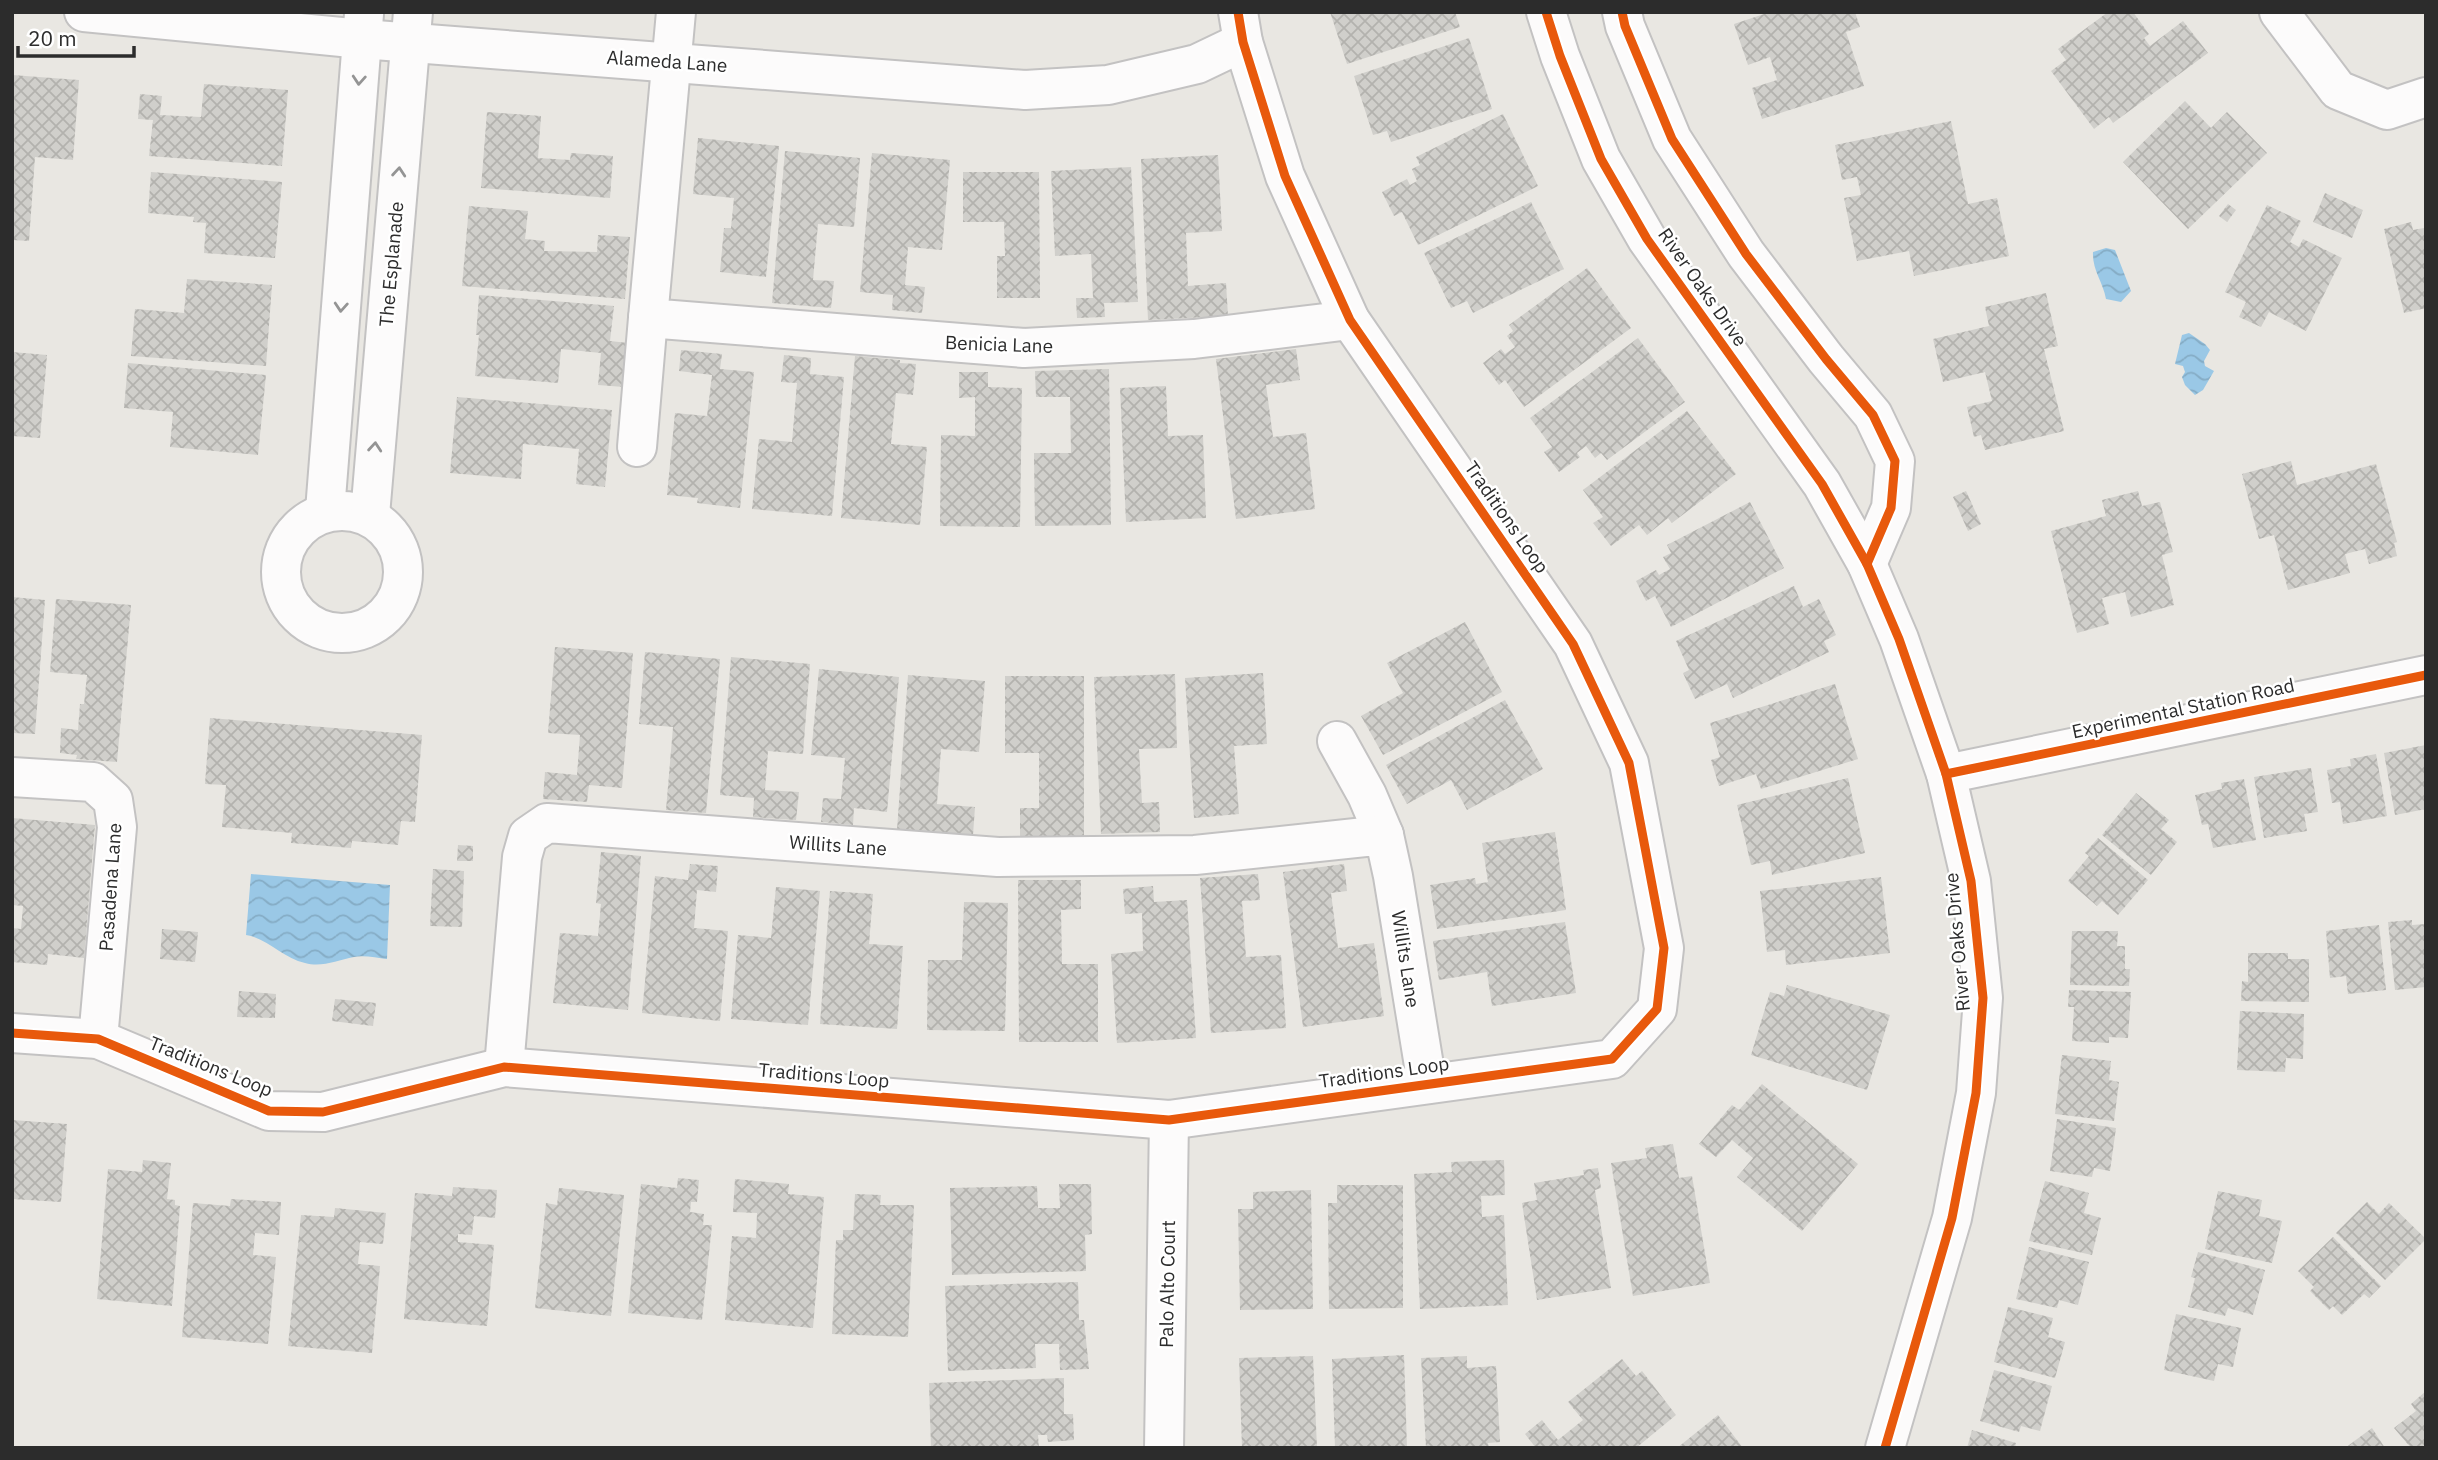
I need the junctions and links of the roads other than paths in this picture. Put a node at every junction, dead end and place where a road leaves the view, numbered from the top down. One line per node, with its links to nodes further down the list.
1 (84, 12): 6 (street, Alameda Lane)
2 (676, 12): 9 (street)
3 (1546, 12): 16 (street, River Oaks Drive)
4 (1622, 12): 16 (street)
5 (2279, 12): 10 (street)
6 (363, 26): 7 (street, Alameda Lane); 14 (street, one-way to 14)
7 (412, 27): 9 (street, Alameda Lane); 15 (street, The Esplanade, one-way to 7)
8 (1241, 27): 9 (street, Alameda Lane); 12 (street, Traditions Loop)
9 (673, 61): 11 (street)
10 (2426, 97)
11 (648, 318): 12 (street, Benicia Lane); 13 (street)
12 (1350, 320): 25 (street, Traditions Loop)
13 (637, 447)
14 (325, 511): 15 (street); 15 (street)
15 (370, 515)
16 (1867, 564): 19 (street, River Oaks Drive)
17 (2426, 675): 19 (street, Experimental Station Road)
18 (1337, 741): 21 (street, Willits Lane)
19 (1947, 774): 28 (street, River Oaks Drive)
20 (12, 777): 23 (street, Pasadena Lane)
21 (1384, 835): 24 (street, Willits Lane); 25 (street, Willits Lane)
22 (12, 1033): 23 (street, Traditions Loop)
23 (99, 1039): 24 (street, Traditions Loop)
24 (505, 1067): 26 (street, Traditions Loop)
25 (1427, 1084): 26 (street, Traditions Loop)
26 (1169, 1120): 27 (street, Palo Alto Court)
27 (1164, 1448)
28 (1885, 1448)

